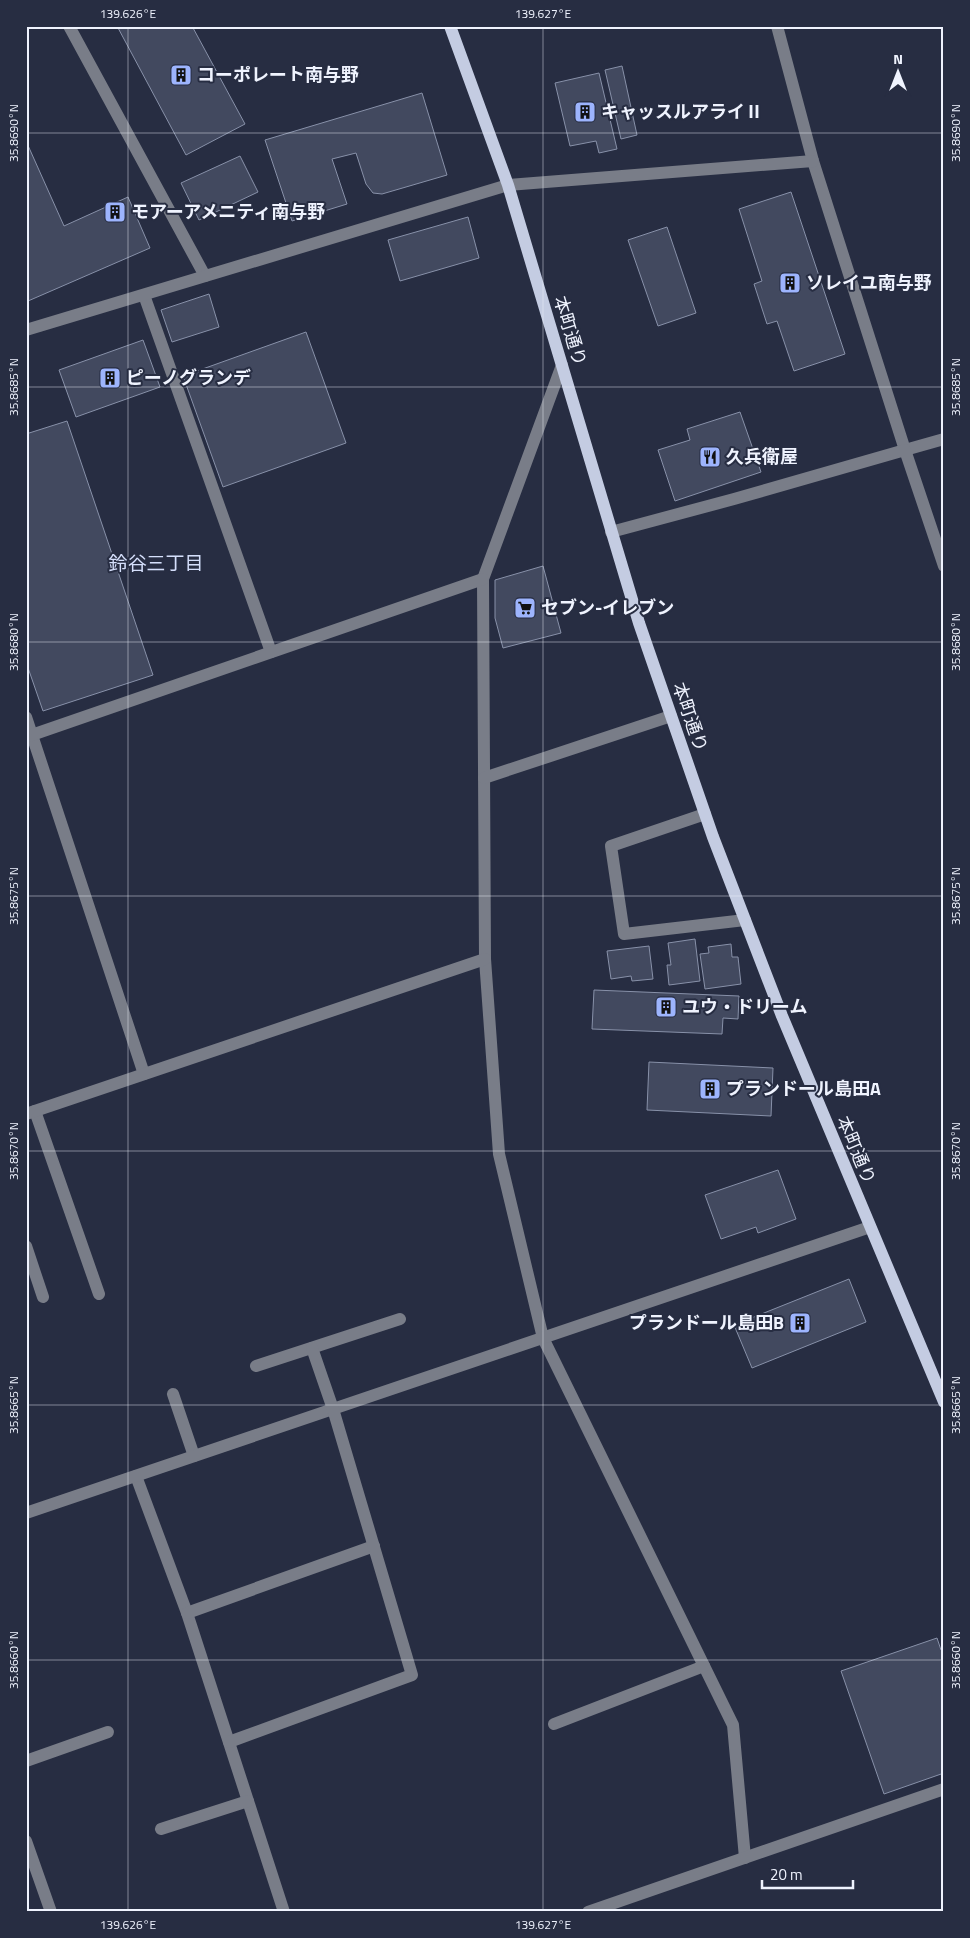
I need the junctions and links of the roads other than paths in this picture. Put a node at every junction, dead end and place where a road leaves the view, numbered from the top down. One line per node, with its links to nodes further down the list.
1 (69, 26): 6 (street)
2 (450, 26): 5 (main road, 本町通り)
3 (777, 26): 4 (street)
4 (813, 161): 5 (street); 11 (street)
5 (508, 184): 6 (street); 9 (main road, 本町通り)
6 (205, 276): 7 (street)
7 (144, 295): 8 (street); 15 (street)
8 (26, 330)
9 (562, 365): 12 (main road, 本町通り); 14 (street)
10 (944, 439): 11 (street)
11 (905, 450): 12 (street); 13 (street)
12 (611, 532): 16 (main road, 本町通り)
13 (944, 566)
14 (483, 578): 15 (street); 19 (street)
15 (271, 652): 18 (street)
16 (671, 716): 19 (street); 20 (main road, 本町通り)
17 (26, 717): 18 (street)
18 (29, 736): 23 (street)
19 (484, 778): 22 (street)
20 (705, 814): 21 (main road, 本町通り); 21 (street)
21 (745, 920): 25 (main road, 本町通り)
22 (485, 959): 23 (street); 30 (street)
23 (144, 1074): 24 (street)
24 (31, 1112): 27 (street)
25 (870, 1227): 30 (street); 34 (main road, 本町通り)
26 (26, 1246): 28 (street)
27 (99, 1294)
28 (43, 1297)
29 (400, 1319): 31 (street)
30 (543, 1338): 35 (street); 41 (street)
31 (312, 1348): 32 (street); 35 (street)
32 (256, 1366)
33 (173, 1394): 36 (street)
34 (944, 1402)
35 (332, 1409): 36 (street); 39 (street)
36 (194, 1456): 37 (street)
37 (136, 1476): 38 (street); 40 (street)
38 (26, 1513)
39 (374, 1546): 40 (street); 44 (street)
40 (187, 1613): 44 (street)
41 (704, 1666): 42 (street); 50 (street)
42 (554, 1724)
43 (108, 1732): 45 (street)
44 (228, 1742): 47 (street)
45 (26, 1761)
46 (944, 1789): 50 (street)
47 (248, 1801): 48 (street); 52 (street)
48 (161, 1829)
49 (26, 1841): 51 (street)
50 (745, 1858): 53 (street)
51 (51, 1912)
52 (284, 1912)
53 (588, 1912)

